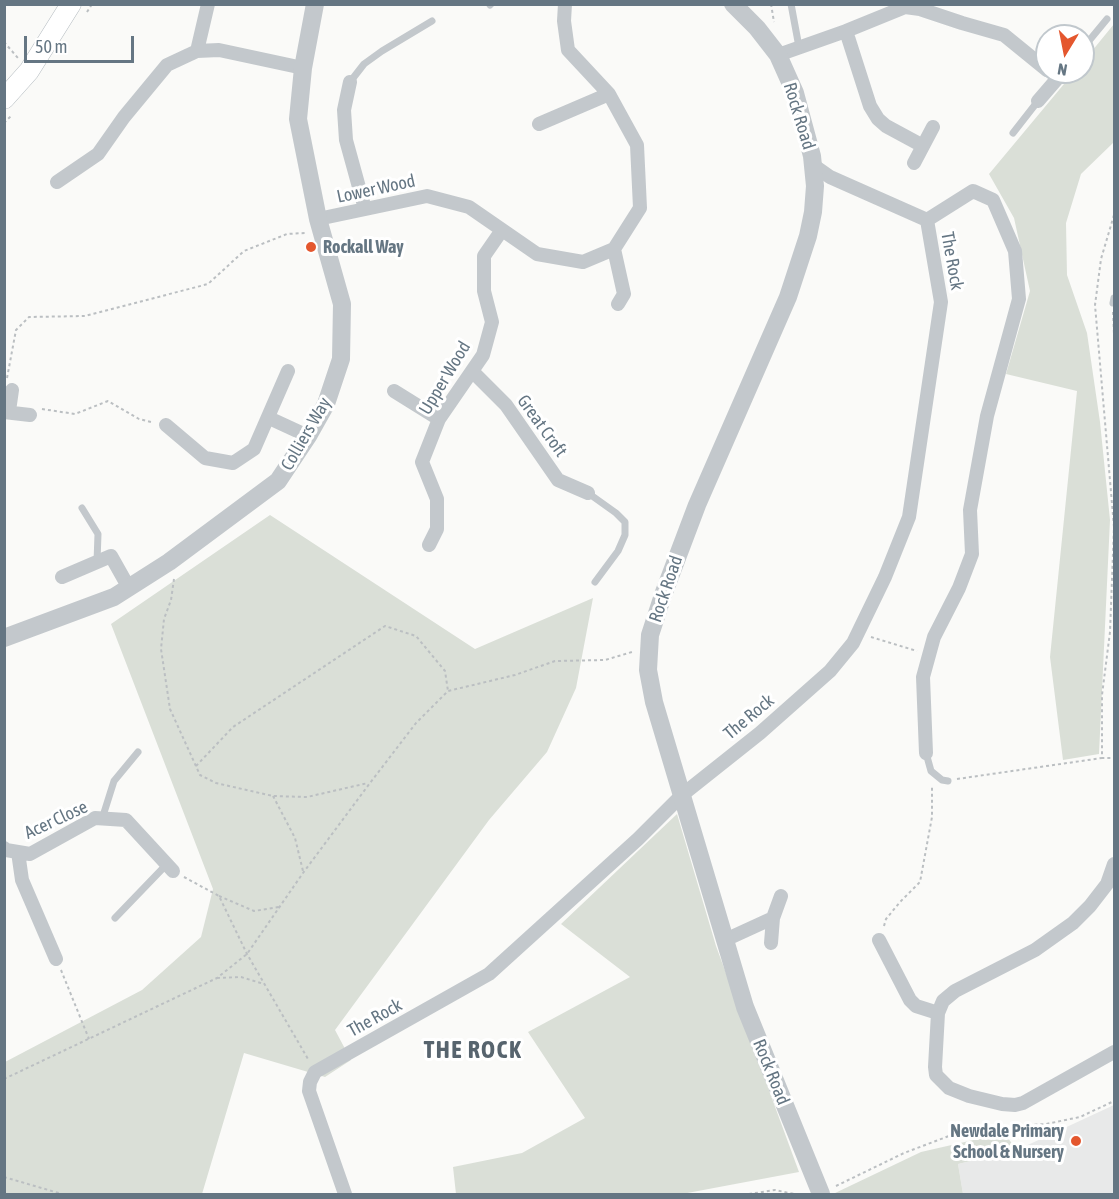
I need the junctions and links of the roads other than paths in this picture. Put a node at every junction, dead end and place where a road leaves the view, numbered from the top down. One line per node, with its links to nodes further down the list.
1 (70, 4): 19 (main road)
2 (208, 4): 12 (street)
3 (315, 4): 15 (street, Colliers Way)
4 (565, 4): 18 (street)
5 (733, 4): 13 (street, Rock Road)
6 (791, 4): 11 (lane)
7 (1107, 19): 10 (lane)
8 (432, 21): 16 (lane)
9 (846, 31): 11 (street); 14 (street); 24 (street)
10 (1095, 34)
11 (799, 47): 13 (street)
12 (196, 51): 15 (street); 27 (street)
13 (778, 55): 26 (street, Rock Road)
14 (1035, 58)
15 (303, 68): 30 (street, Colliers Way)
16 (350, 82): 28 (street)
17 (1048, 84): 20 (street)
18 (609, 94): 21 (street); 32 (street)
19 (4, 99)
20 (1038, 101): 23 (lane)
21 (539, 124)
22 (933, 127): 24 (street)
23 (1013, 133)
24 (923, 146): 25 (street)
25 (914, 163)
26 (813, 165): 29 (street, The Rock); 55 (street, Rock Road)
27 (57, 182)
28 (365, 209): 30 (street, Lower Wood); 31 (street, Lower Wood)
29 (927, 220): 53 (street); 55 (street, The Rock)
30 (320, 226): 43 (street, Colliers Way)
31 (502, 230): 32 (street, Lower Wood); 35 (street, Upper Wood)
32 (614, 249): 33 (street)
33 (618, 304)
34 (288, 371): 40 (street)
35 (472, 371): 41 (street, Upper Wood); 44 (street, Great Croft)
36 (12, 390): 38 (street)
37 (394, 391): 41 (street)
38 (7, 412): 39 (street)
39 (30, 415)
40 (268, 418): 42 (street); 43 (street)
41 (439, 419): 46 (street, Upper Wood)
42 (166, 425)
43 (308, 436): 50 (street, Colliers Way)
44 (588, 493): 49 (lane)
45 (82, 508): 47 (lane)
46 (429, 545)
47 (97, 562): 48 (street); 50 (street)
48 (62, 577)
49 (595, 582)
50 (129, 588): 51 (street, Colliers Way)
51 (4, 638)
52 (138, 752): 56 (lane)
53 (926, 753): 54 (lane)
54 (948, 781)
55 (681, 795): 63 (street, Rock Road); 69 (street, The Rock)
56 (102, 819): 57 (street, Acer Close); 59 (street, Acer Close)
57 (11, 850): 66 (street)
58 (1114, 864): 67 (street)
59 (170, 868): 61 (lane)
60 (781, 896): 62 (street)
61 (116, 918)
62 (772, 918): 63 (street); 65 (street)
63 (725, 940): 70 (street, Rock Road)
64 (879, 940): 67 (street)
65 (771, 943)
66 (56, 959)
67 (938, 1013): 68 (street)
68 (1114, 1052)
69 (345, 1194)
70 (820, 1194)

